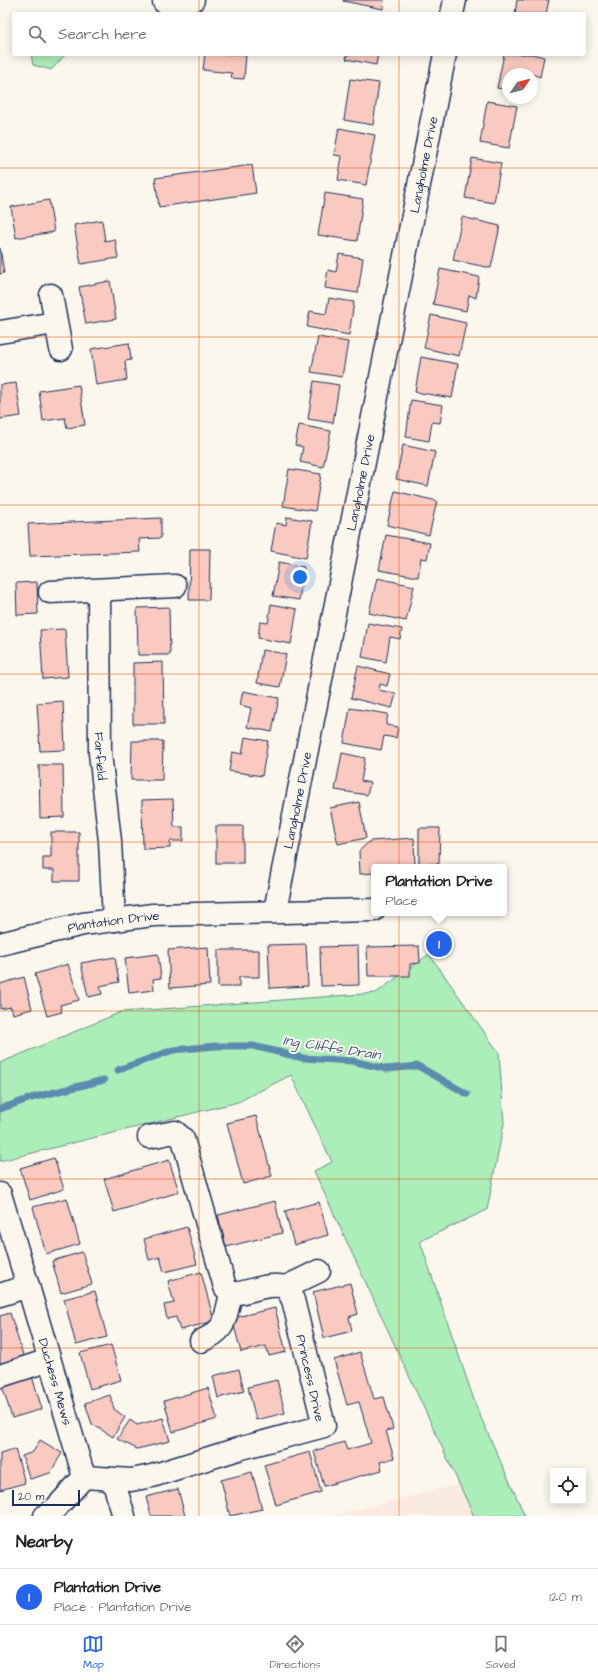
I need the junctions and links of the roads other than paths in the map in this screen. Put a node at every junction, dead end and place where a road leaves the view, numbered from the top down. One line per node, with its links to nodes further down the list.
1 (455, 0): 2 (street)
2 (452, 12)
3 (444, 56): 12 (street, Langholme Drive)
4 (51, 295): 5 (street)
5 (55, 323): 6 (street); 7 (street)
6 (0, 332)
7 (61, 349)
8 (175, 586): 9 (street)
9 (99, 591): 10 (street); 13 (street, Farfield)
10 (50, 592)
11 (371, 910): 12 (street, Plantation Drive)
12 (275, 911): 13 (street, Plantation Drive)
13 (114, 920): 14 (street, Plantation Drive)
14 (0, 944)
15 (149, 1137): 20 (street)
16 (0, 1194): 18 (street, Duchess Mews)
17 (319, 1271): 19 (street)
18 (28, 1286): 21 (street); 23 (street, Duchess Mews)
19 (286, 1287): 20 (street); 26 (street, Princess Drive)
20 (231, 1294): 22 (street)
21 (0, 1295)
22 (201, 1340)
23 (49, 1360): 24 (street); 25 (street, Duchess Mews)
24 (0, 1376)
25 (84, 1477): 26 (street, Princess Drive); 27 (street)
26 (113, 1480): 28 (street)
27 (45, 1516)
28 (124, 1516)

